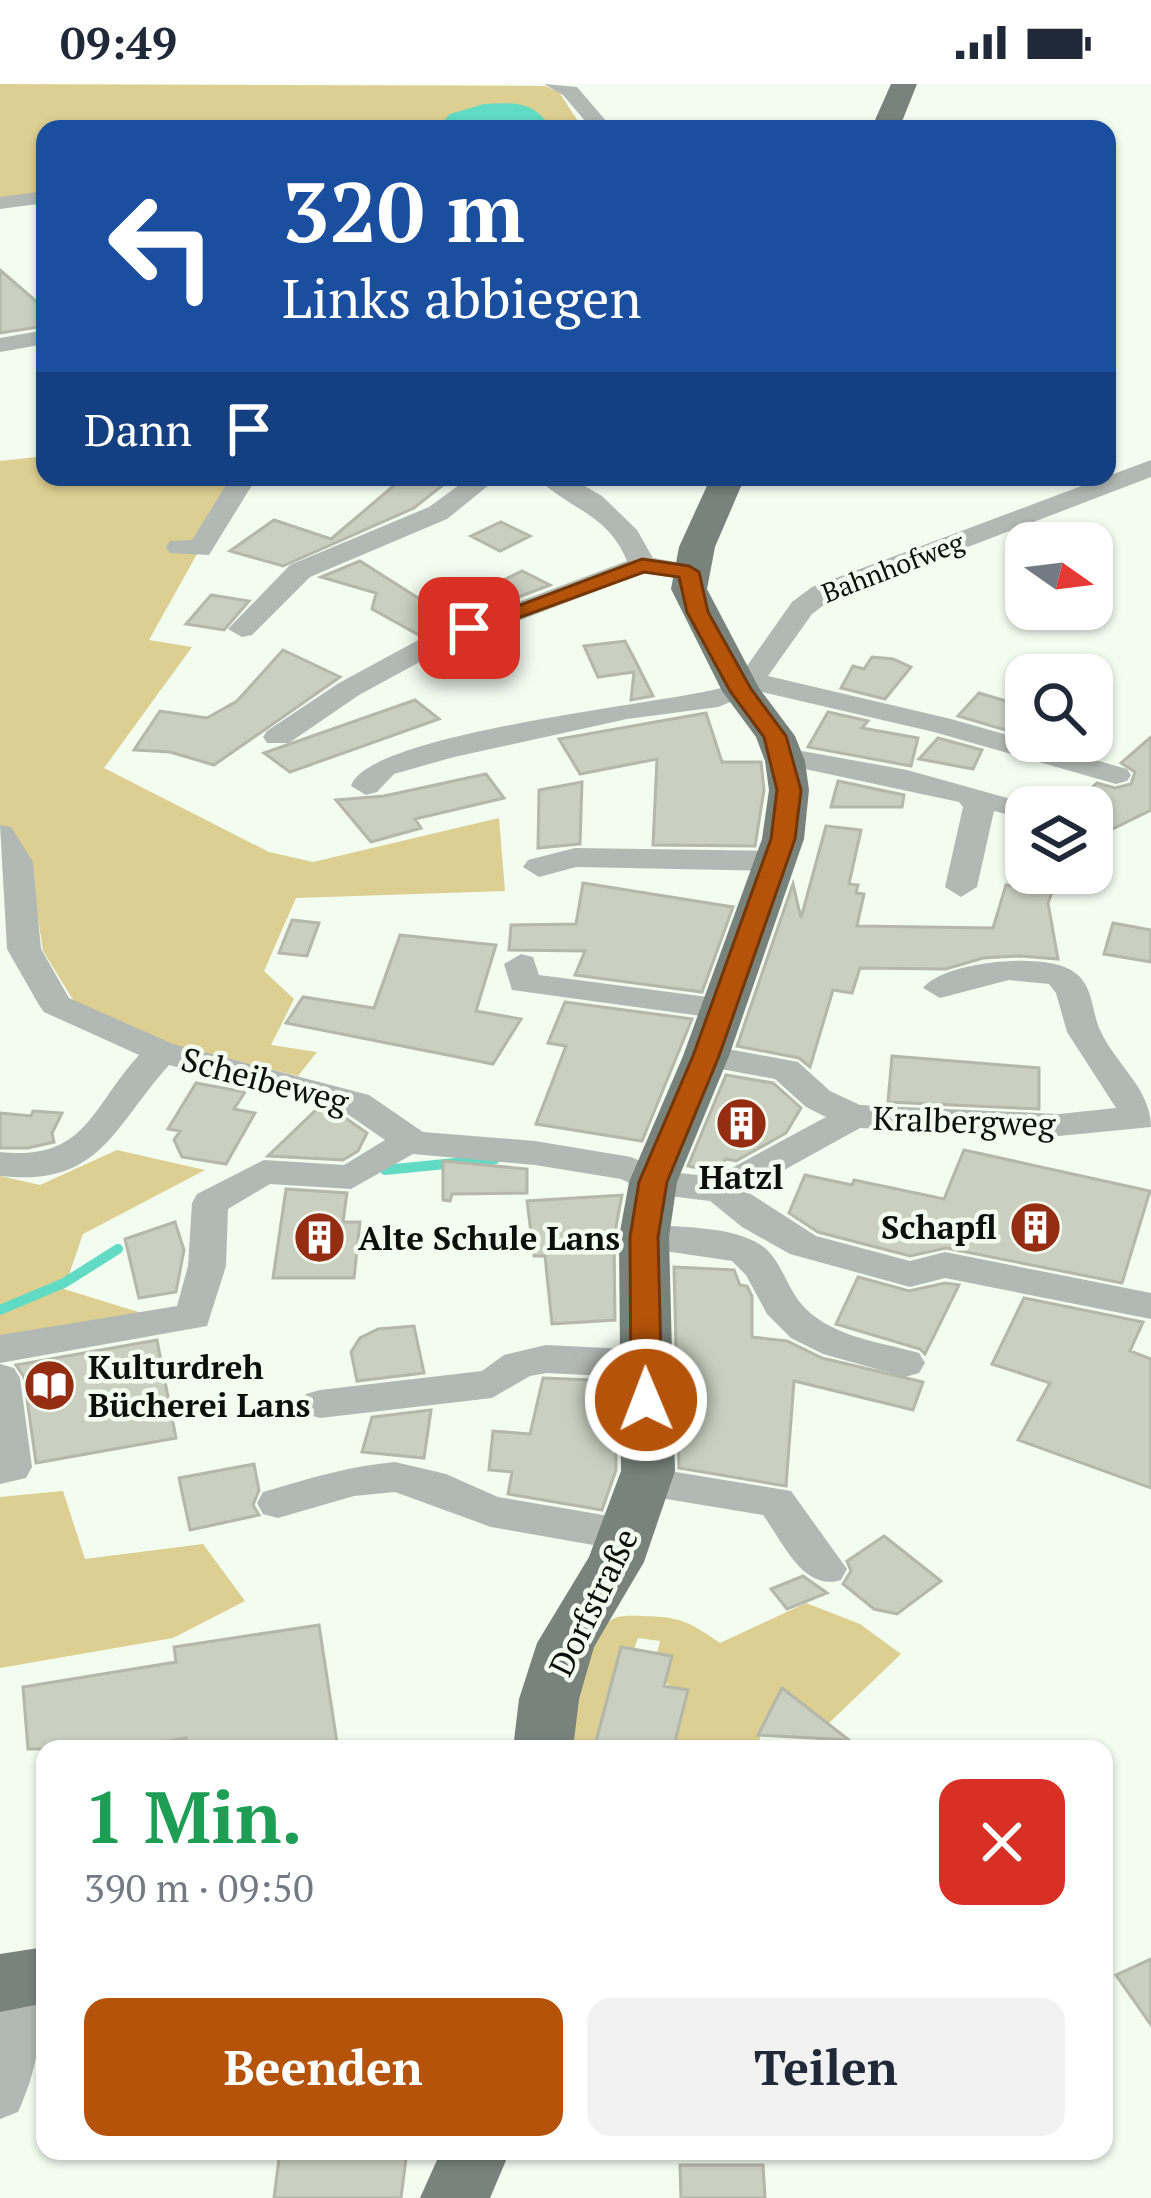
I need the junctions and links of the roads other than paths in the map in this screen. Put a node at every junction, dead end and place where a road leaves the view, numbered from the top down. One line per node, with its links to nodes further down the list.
1 (554, 84): 3 (street)
2 (904, 84): 4 (main road)
3 (595, 120)
4 (889, 120)
5 (36, 198): 6 (street)
6 (0, 203)
7 (36, 339): 8 (street)
8 (0, 345)
9 (1151, 468): 10 (street, Bahnhofweg)
10 (1116, 481)
11 (238, 486): 16 (street)
12 (474, 486): 19 (street)
13 (566, 486): 17 (street)
14 (724, 486): 18 (main road)
15 (1103, 486): 20 (street, Bahnhofweg)
16 (179, 547)
17 (642, 565): 18 (street); 22 (street)
18 (689, 572): 20 (main road)
19 (242, 629)
20 (749, 682): 21 (street); 23 (main road); 25 (street); 26 (street)
21 (889, 705)
22 (278, 737)
23 (794, 760): 24 (street); 27 (street); 30 (main road, Dorfstraße)
24 (899, 761)
25 (1116, 775)
26 (366, 786)
27 (969, 794): 28 (street); 32 (street)
28 (1005, 804)
29 (0, 834): 36 (street, Scheibeweg)
30 (776, 861): 31 (street); 35 (main road, Dorfstraße)
31 (539, 867)
32 (961, 887)
33 (521, 964): 35 (street)
34 (940, 988): 39 (street)
35 (723, 1009): 37 (main road, Dorfstraße)
36 (161, 1052): 40 (street, Scheibeweg); 41 (street)
37 (706, 1056): 38 (street); 42 (main road, Dorfstraße)
38 (854, 1116): 39 (street, Kralbergweg); 43 (street, Kralbergweg)
39 (1146, 1117)
40 (409, 1141): 42 (street); 46 (street)
41 (0, 1164)
42 (653, 1182): 43 (street); 44 (main road, Dorfstraße)
43 (720, 1190): 45 (street)
44 (644, 1237): 47 (street); 48 (main road, Dorfstraße)
45 (1151, 1306)
46 (0, 1349)
47 (905, 1363)
48 (646, 1364): 50 (street); 52 (main road, Dorfstraße)
49 (0, 1378): 51 (street)
50 (320, 1404)
51 (0, 1469)
52 (645, 1482): 54 (main road, Dorfstraße); 55 (street)
53 (278, 1503): 54 (street)
54 (627, 1535): 56 (main road, Dorfstraße)
55 (826, 1569)
56 (544, 1740)
57 (19, 1980): 58 (street)
58 (0, 2096)
59 (472, 2160): 60 (main road)
60 (455, 2198)

